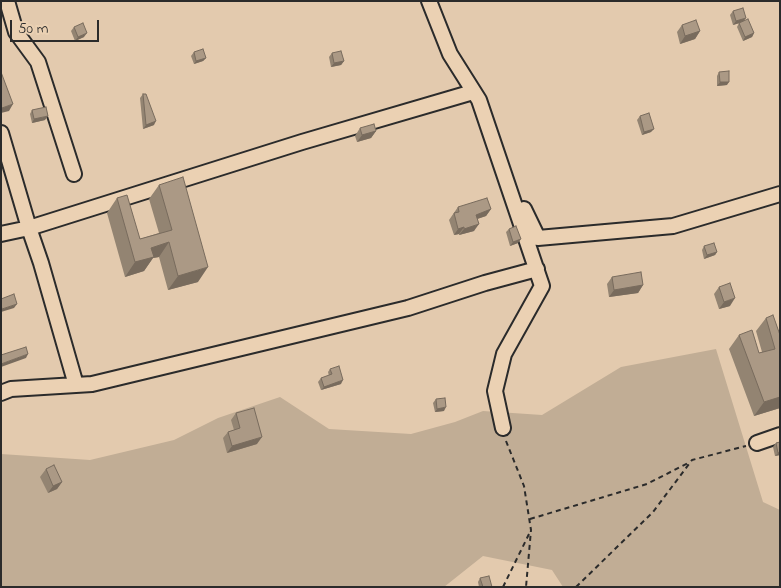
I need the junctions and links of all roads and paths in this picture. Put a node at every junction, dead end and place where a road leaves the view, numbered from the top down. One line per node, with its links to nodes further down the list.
1 (7, 1): 6 (street)
2 (429, 1): 4 (street)
3 (458, 69): 7 (street)
4 (473, 92): 8 (street); 10 (street)
5 (1, 133): 8 (street)
6 (74, 174)
7 (780, 194)
8 (29, 228): 9 (street); 11 (street)
9 (1, 234)
10 (537, 269): 11 (street); 13 (street)
11 (76, 385): 12 (street)
12 (1, 393)
13 (503, 428): 17 (path)
14 (780, 434): 15 (street)
15 (757, 443): 16 (path)
16 (692, 460): 17 (path); 21 (path)
17 (530, 519): 18 (path)
18 (532, 530): 19 (path); 20 (path)
19 (503, 587)
20 (526, 587)
21 (576, 587)

